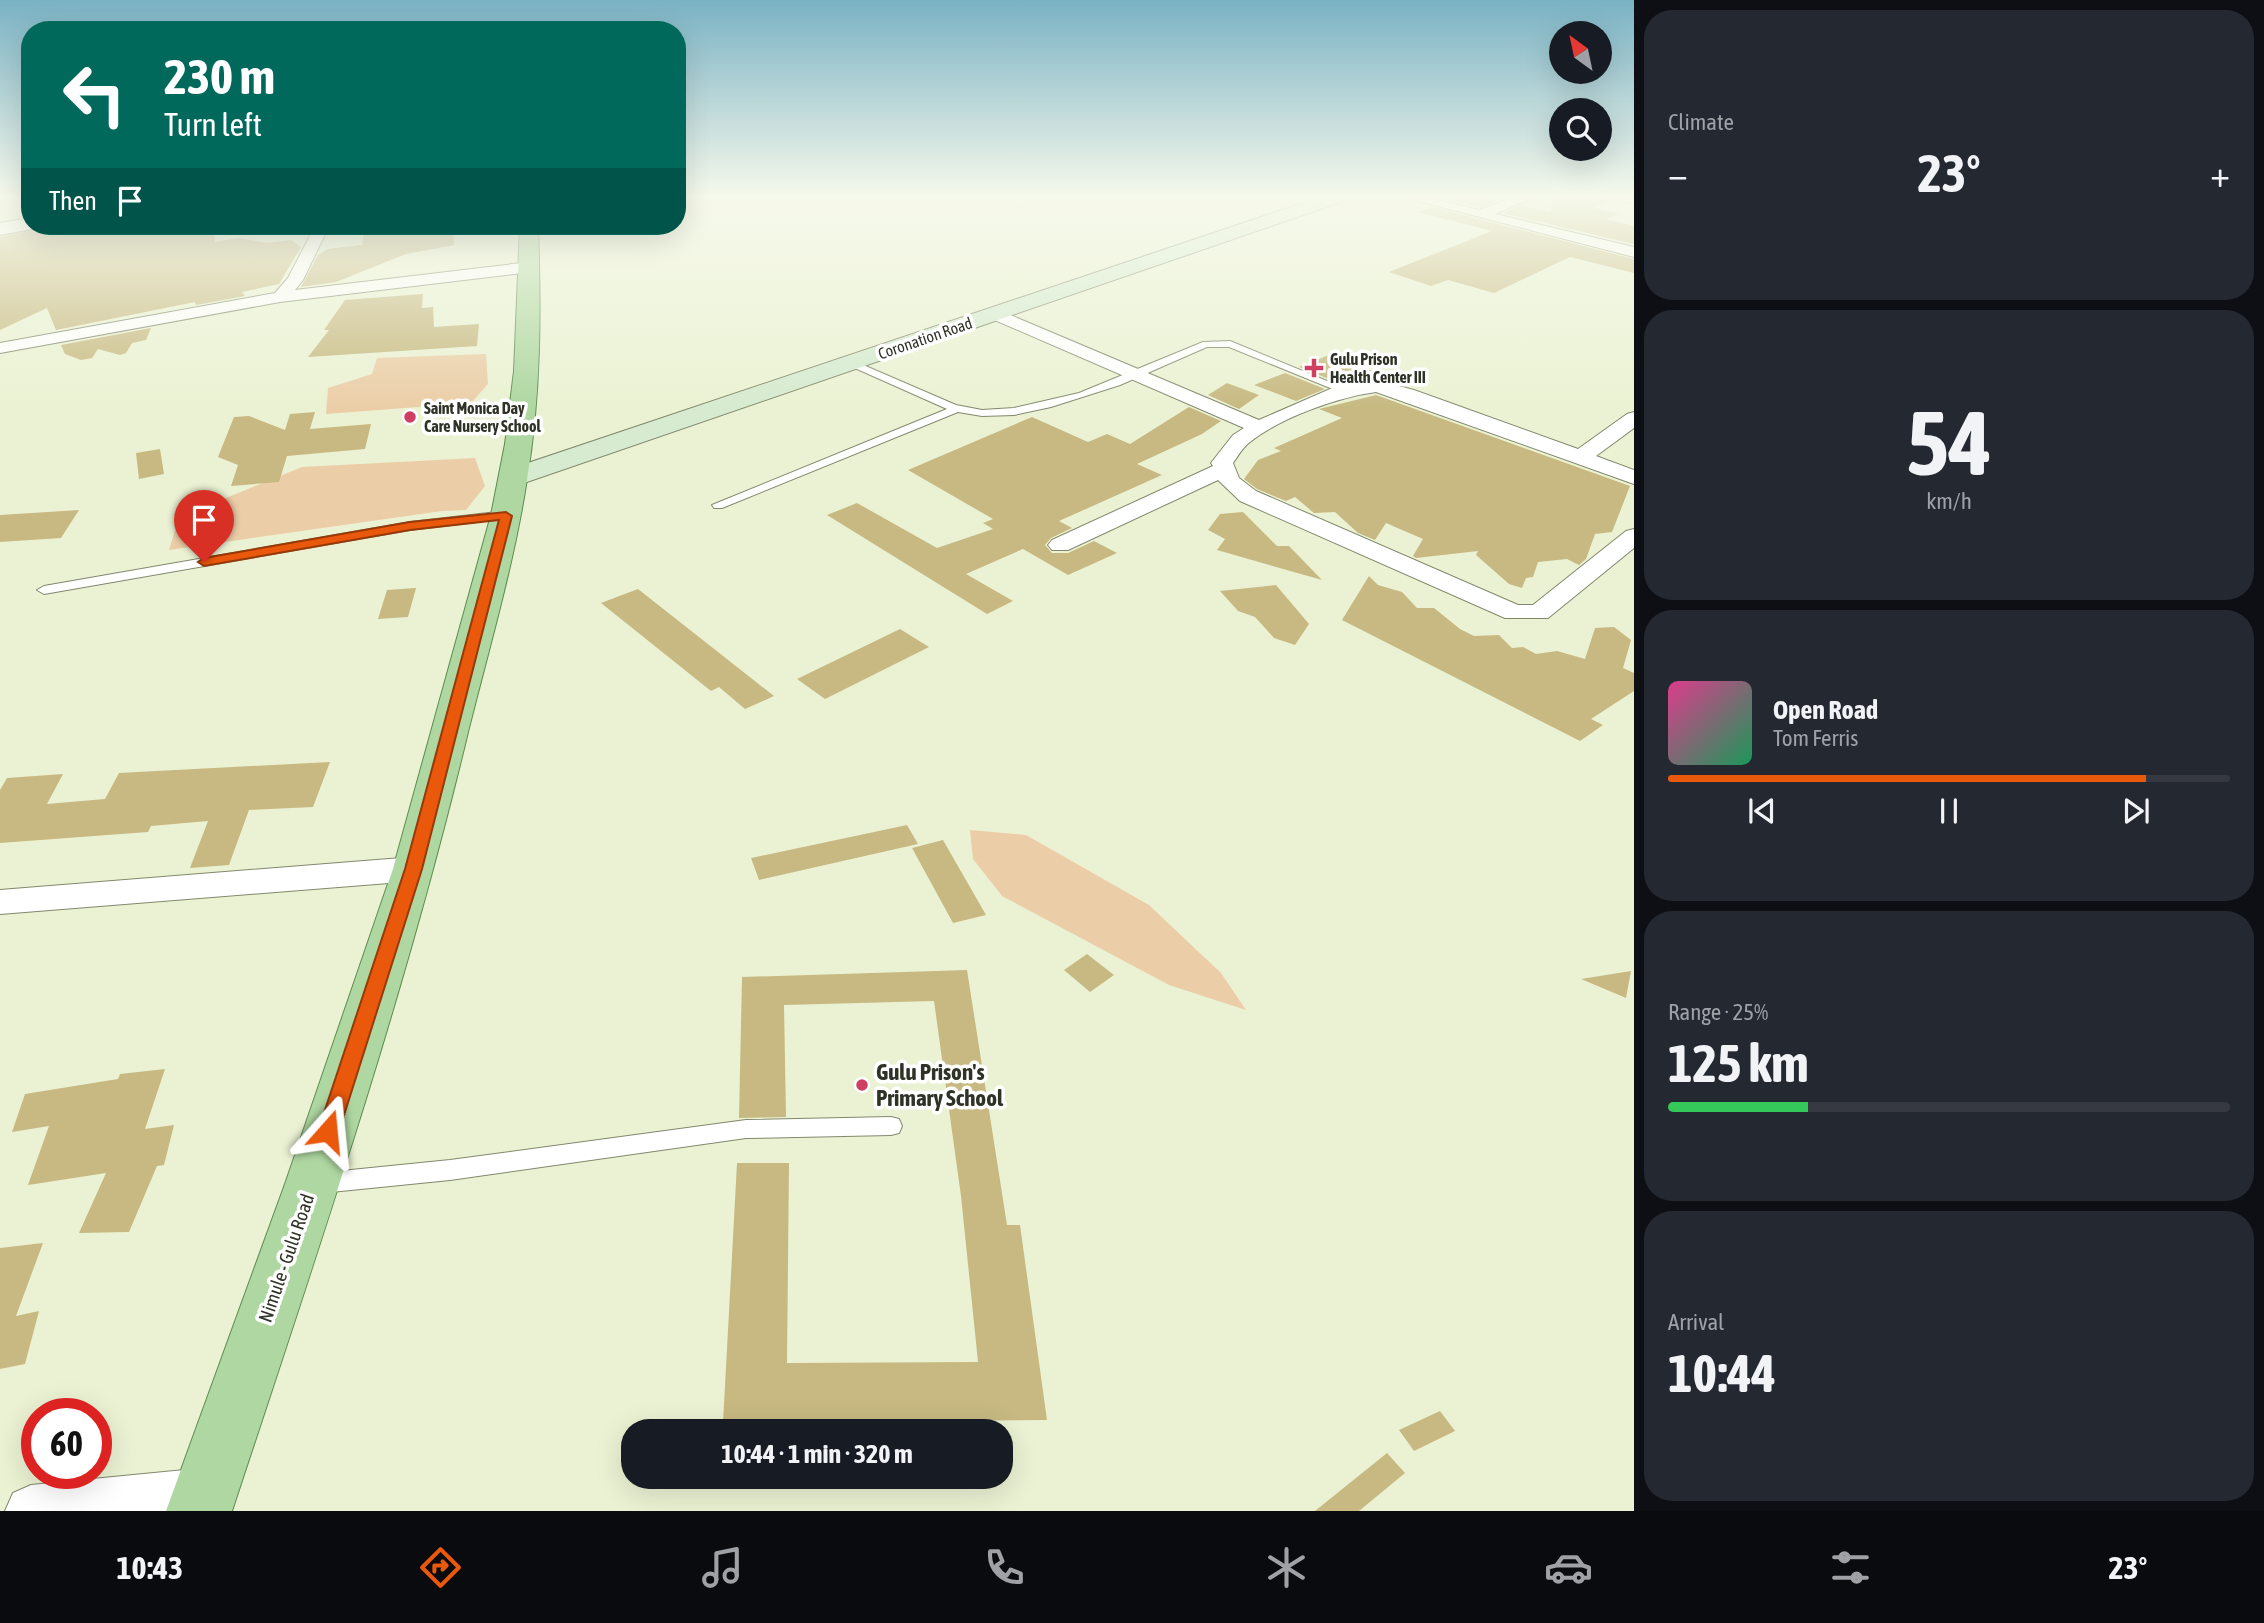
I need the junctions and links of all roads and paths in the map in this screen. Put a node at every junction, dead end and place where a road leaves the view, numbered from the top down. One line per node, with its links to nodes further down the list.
1 (301, 269): 5 (street)
2 (425, 269): 6 (street)
3 (528, 269): 19 (main road, Nimule - Gulu Road)
4 (1129, 269): 8 (main road, Coronation Road)
5 (295, 280): 6 (street); 7 (street)
6 (321, 291): 7 (street)
7 (280, 297): 9 (street)
8 (996, 314): 10 (main road, Coronation Road); 11 (street)
9 (0, 348)
10 (850, 363): 13 (lane); 19 (main road, Coronation Road)
11 (1133, 375): 12 (lane); 13 (lane); 15 (street)
12 (1344, 390): 15 (street); 16 (street)
13 (956, 409): 20 (lane)
14 (1634, 418): 16 (street)
15 (1259, 427): 17 (street)
16 (1581, 457): 18 (street)
17 (1222, 470): 21 (street); 22 (street)
18 (1634, 477)
19 (510, 496): 23 (lane); 24 (main road, Nimule - Gulu Road)
20 (718, 505)
21 (1634, 536)
22 (1060, 545)
23 (44, 590)
24 (414, 869): 25 (street); 27 (main road, Nimule - Gulu Road)
25 (0, 902)
26 (891, 1126): 27 (lane)
27 (312, 1184): 28 (main road, Nimule - Gulu Road)
28 (202, 1502): 29 (street)
29 (31, 1511)

